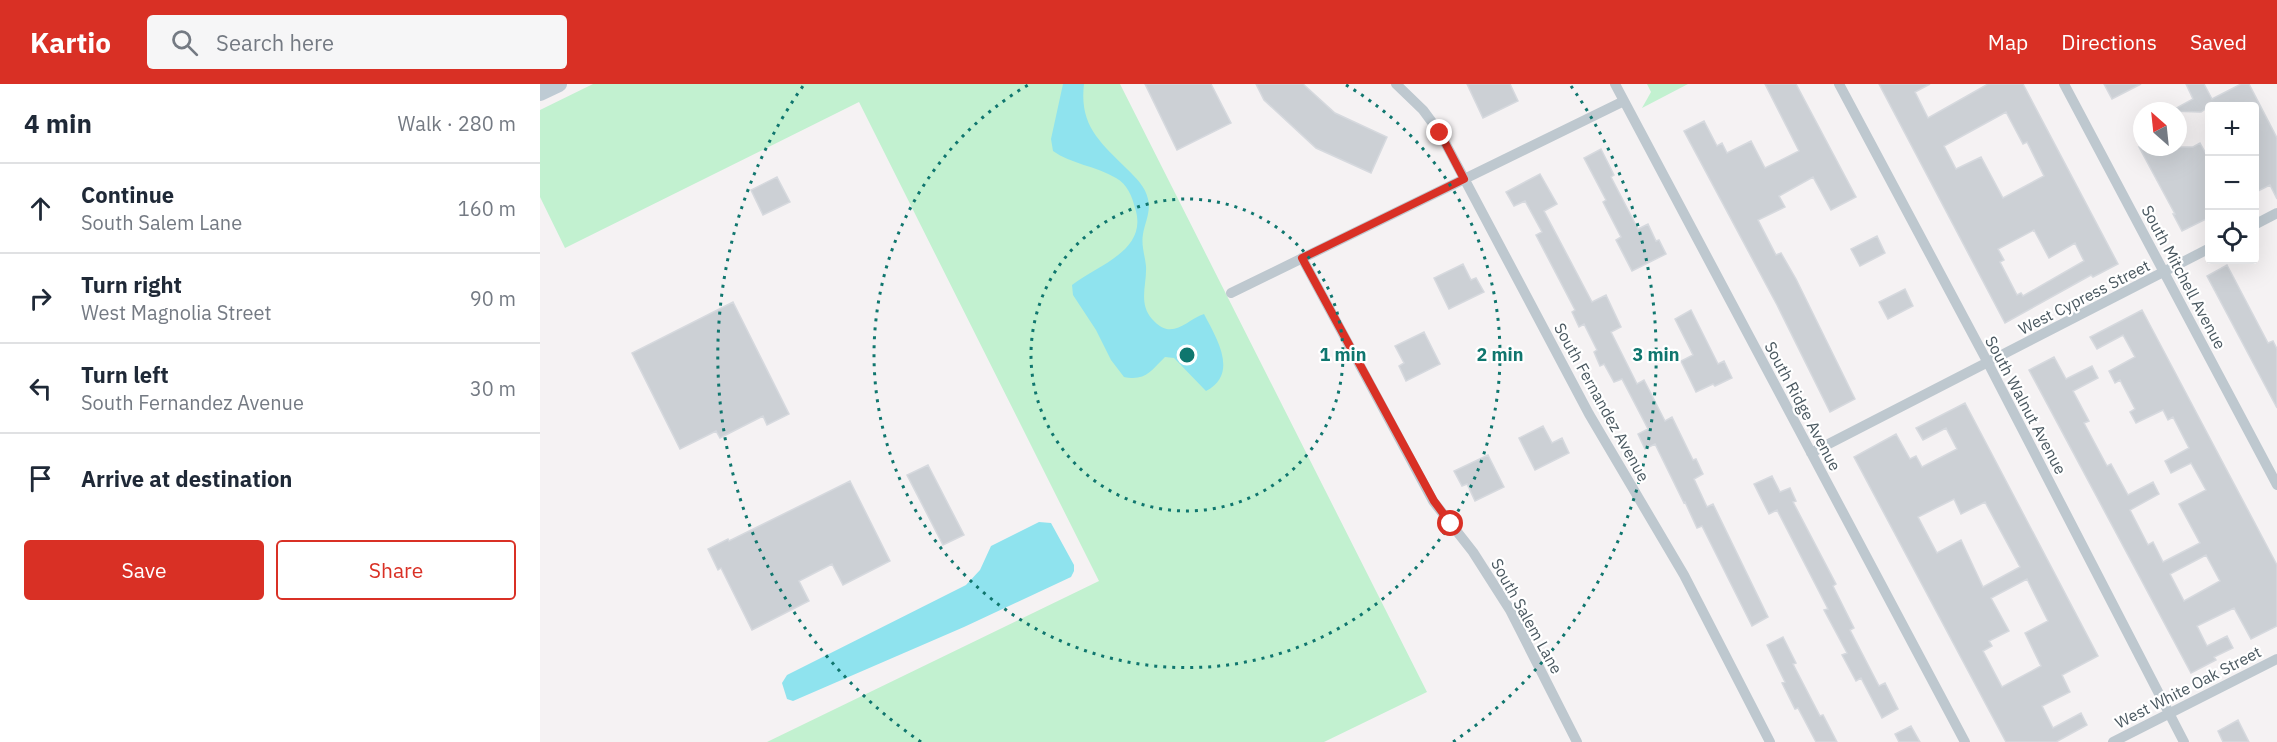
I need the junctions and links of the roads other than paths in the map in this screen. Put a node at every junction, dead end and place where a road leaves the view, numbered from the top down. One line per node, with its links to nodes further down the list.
1 (559, 84): 6 (main road)
2 (1396, 84): 8 (street, South Fernandez Avenue)
3 (1615, 84): 7 (street, South Ridge Avenue)
4 (1839, 84): 15 (street, South Walnut Avenue)
5 (2064, 84): 13 (street, South Mitchell Avenue)
6 (540, 93)
7 (1624, 101): 8 (street); 16 (street, South Ridge Avenue)
8 (1464, 179): 12 (street); 21 (street, South Fernandez Avenue)
9 (2277, 213): 10 (street)
10 (2259, 222)
11 (2205, 251): 13 (street, West Cypress Street)
12 (1302, 258): 14 (street); 20 (street, South Salem Lane)
13 (2164, 272): 15 (street, West Cypress Street); 17 (street, South Mitchell Avenue)
14 (1231, 292)
15 (1988, 363): 16 (street, West Cypress Street); 19 (street, South Walnut Avenue)
16 (1811, 453): 22 (street, South Ridge Avenue)
17 (2277, 485)
18 (2277, 659): 19 (street, West White Oak Street)
19 (2170, 713): 23 (street, West White Oak Street); 24 (street, South Walnut Avenue)
20 (1577, 742)
21 (1770, 742)
22 (1965, 742)
23 (2113, 742)
24 (2184, 742)

